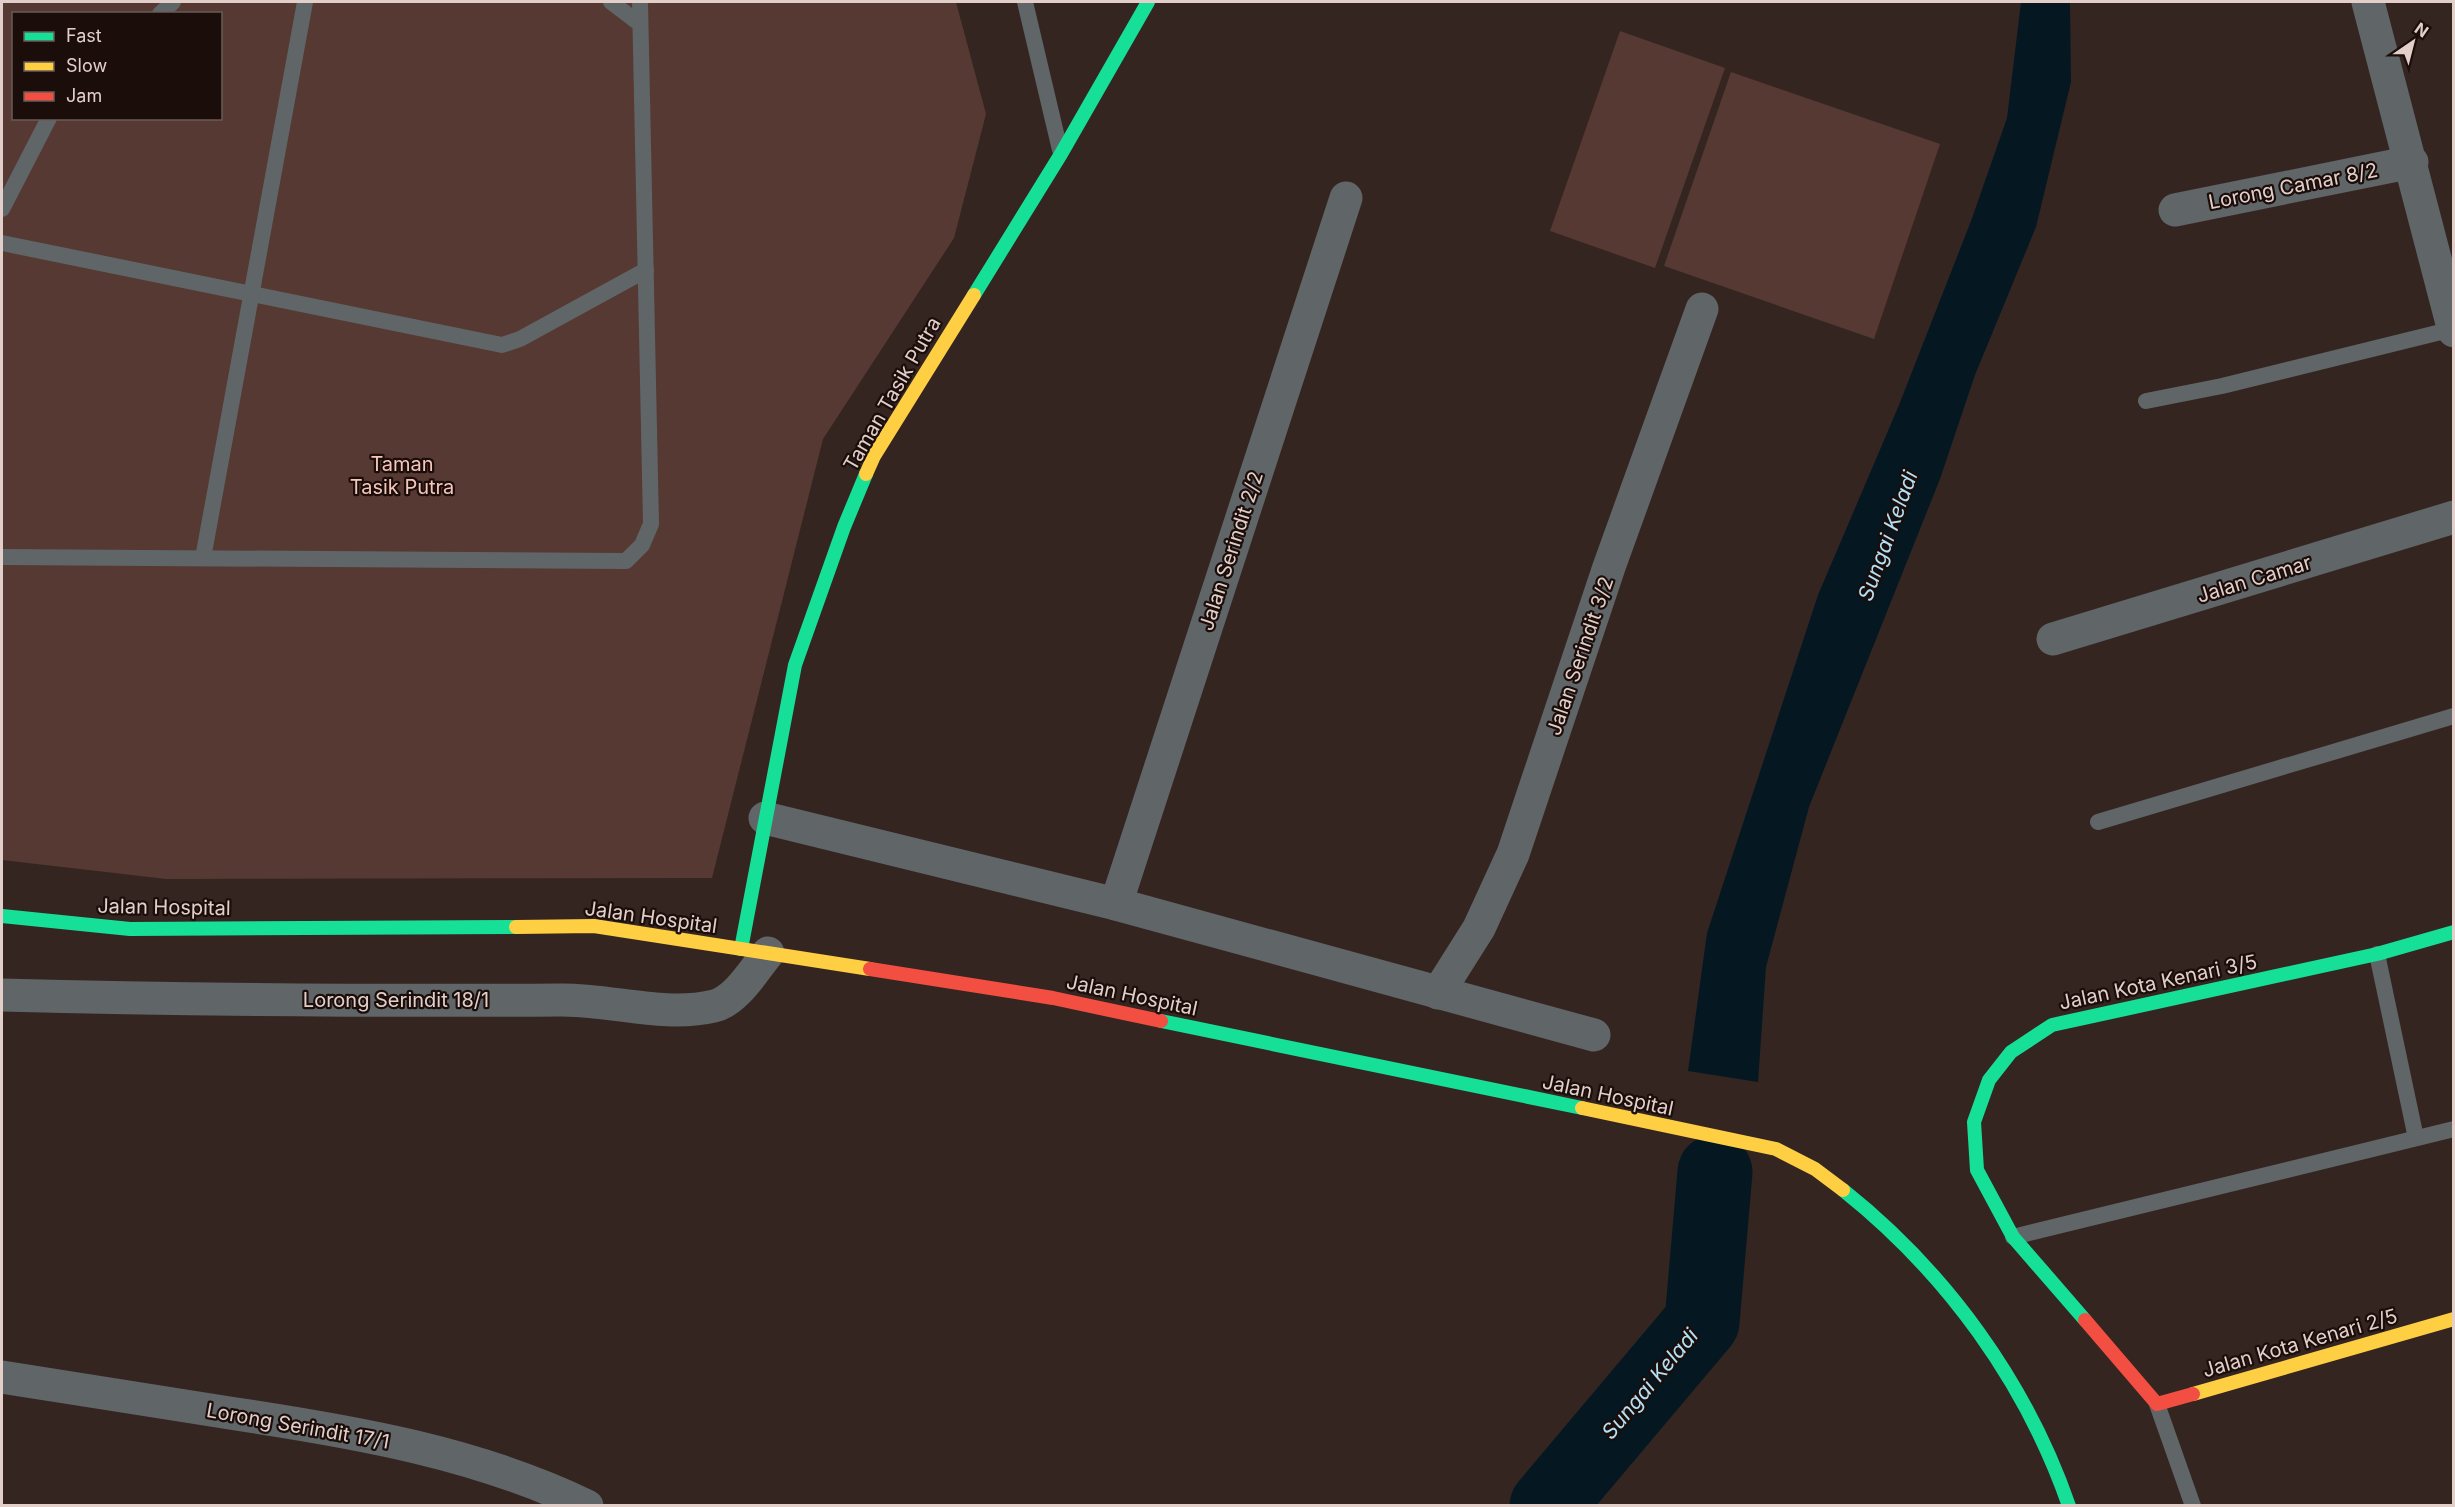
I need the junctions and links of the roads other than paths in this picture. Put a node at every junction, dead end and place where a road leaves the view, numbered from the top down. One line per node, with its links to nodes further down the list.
1 (304, 2): 16 (lane)
2 (611, 2): 7 (lane)
3 (640, 2): 7 (lane)
4 (1025, 2): 9 (lane)
5 (1148, 2): 9 (street, Taman Tasik Putra)
6 (2368, 2): 10 (street)
7 (640, 24): 15 (lane)
8 (48, 120): 12 (lane)
9 (1061, 154): 25 (street, Taman Tasik Putra)
10 (2412, 162): 13 (street, Lorong Camar 8/2); 18 (street)
11 (1346, 198): 27 (street, Jalan Serindit 2/2)
12 (2, 209)
13 (2175, 210)
14 (2, 243): 16 (lane)
15 (646, 270): 16 (lane); 22 (lane)
16 (251, 294): 22 (lane)
17 (1702, 309): 32 (street, Jalan Serindit 3/2)
18 (2453, 330): 19 (lane)
19 (2146, 401)
20 (2454, 517): 23 (street, Jalan Camar)
21 (2, 557): 22 (lane)
22 (203, 558)
23 (2053, 639)
24 (2454, 716): 26 (lane)
25 (765, 818): 27 (street); 30 (street, Taman Tasik Putra)
26 (2098, 822)
27 (1116, 904): 32 (street)
28 (2, 916): 30 (street, Jalan Hospital)
29 (2454, 933): 31 (street, Jalan Kota Kenari 3/5)
30 (755, 951): 33 (street, Lorong Serindit 18/1); 42 (street, Jalan Hospital)
31 (2377, 954): 36 (lane); 37 (street, Jalan Kota Kenari 3/5)
32 (1438, 993): 34 (street)
33 (2, 995)
34 (1594, 1035)
35 (2454, 1129): 36 (lane)
36 (2416, 1138): 37 (lane)
37 (2013, 1237): 40 (street, Jalan Kota Kenari 3/5)
38 (2454, 1319): 40 (street, Jalan Kota Kenari 2/5)
39 (2, 1377): 41 (street, Lorong Serindit 17/1)
40 (2157, 1404): 43 (lane)
41 (587, 1506)
42 (2069, 1506)
43 (2193, 1506)

